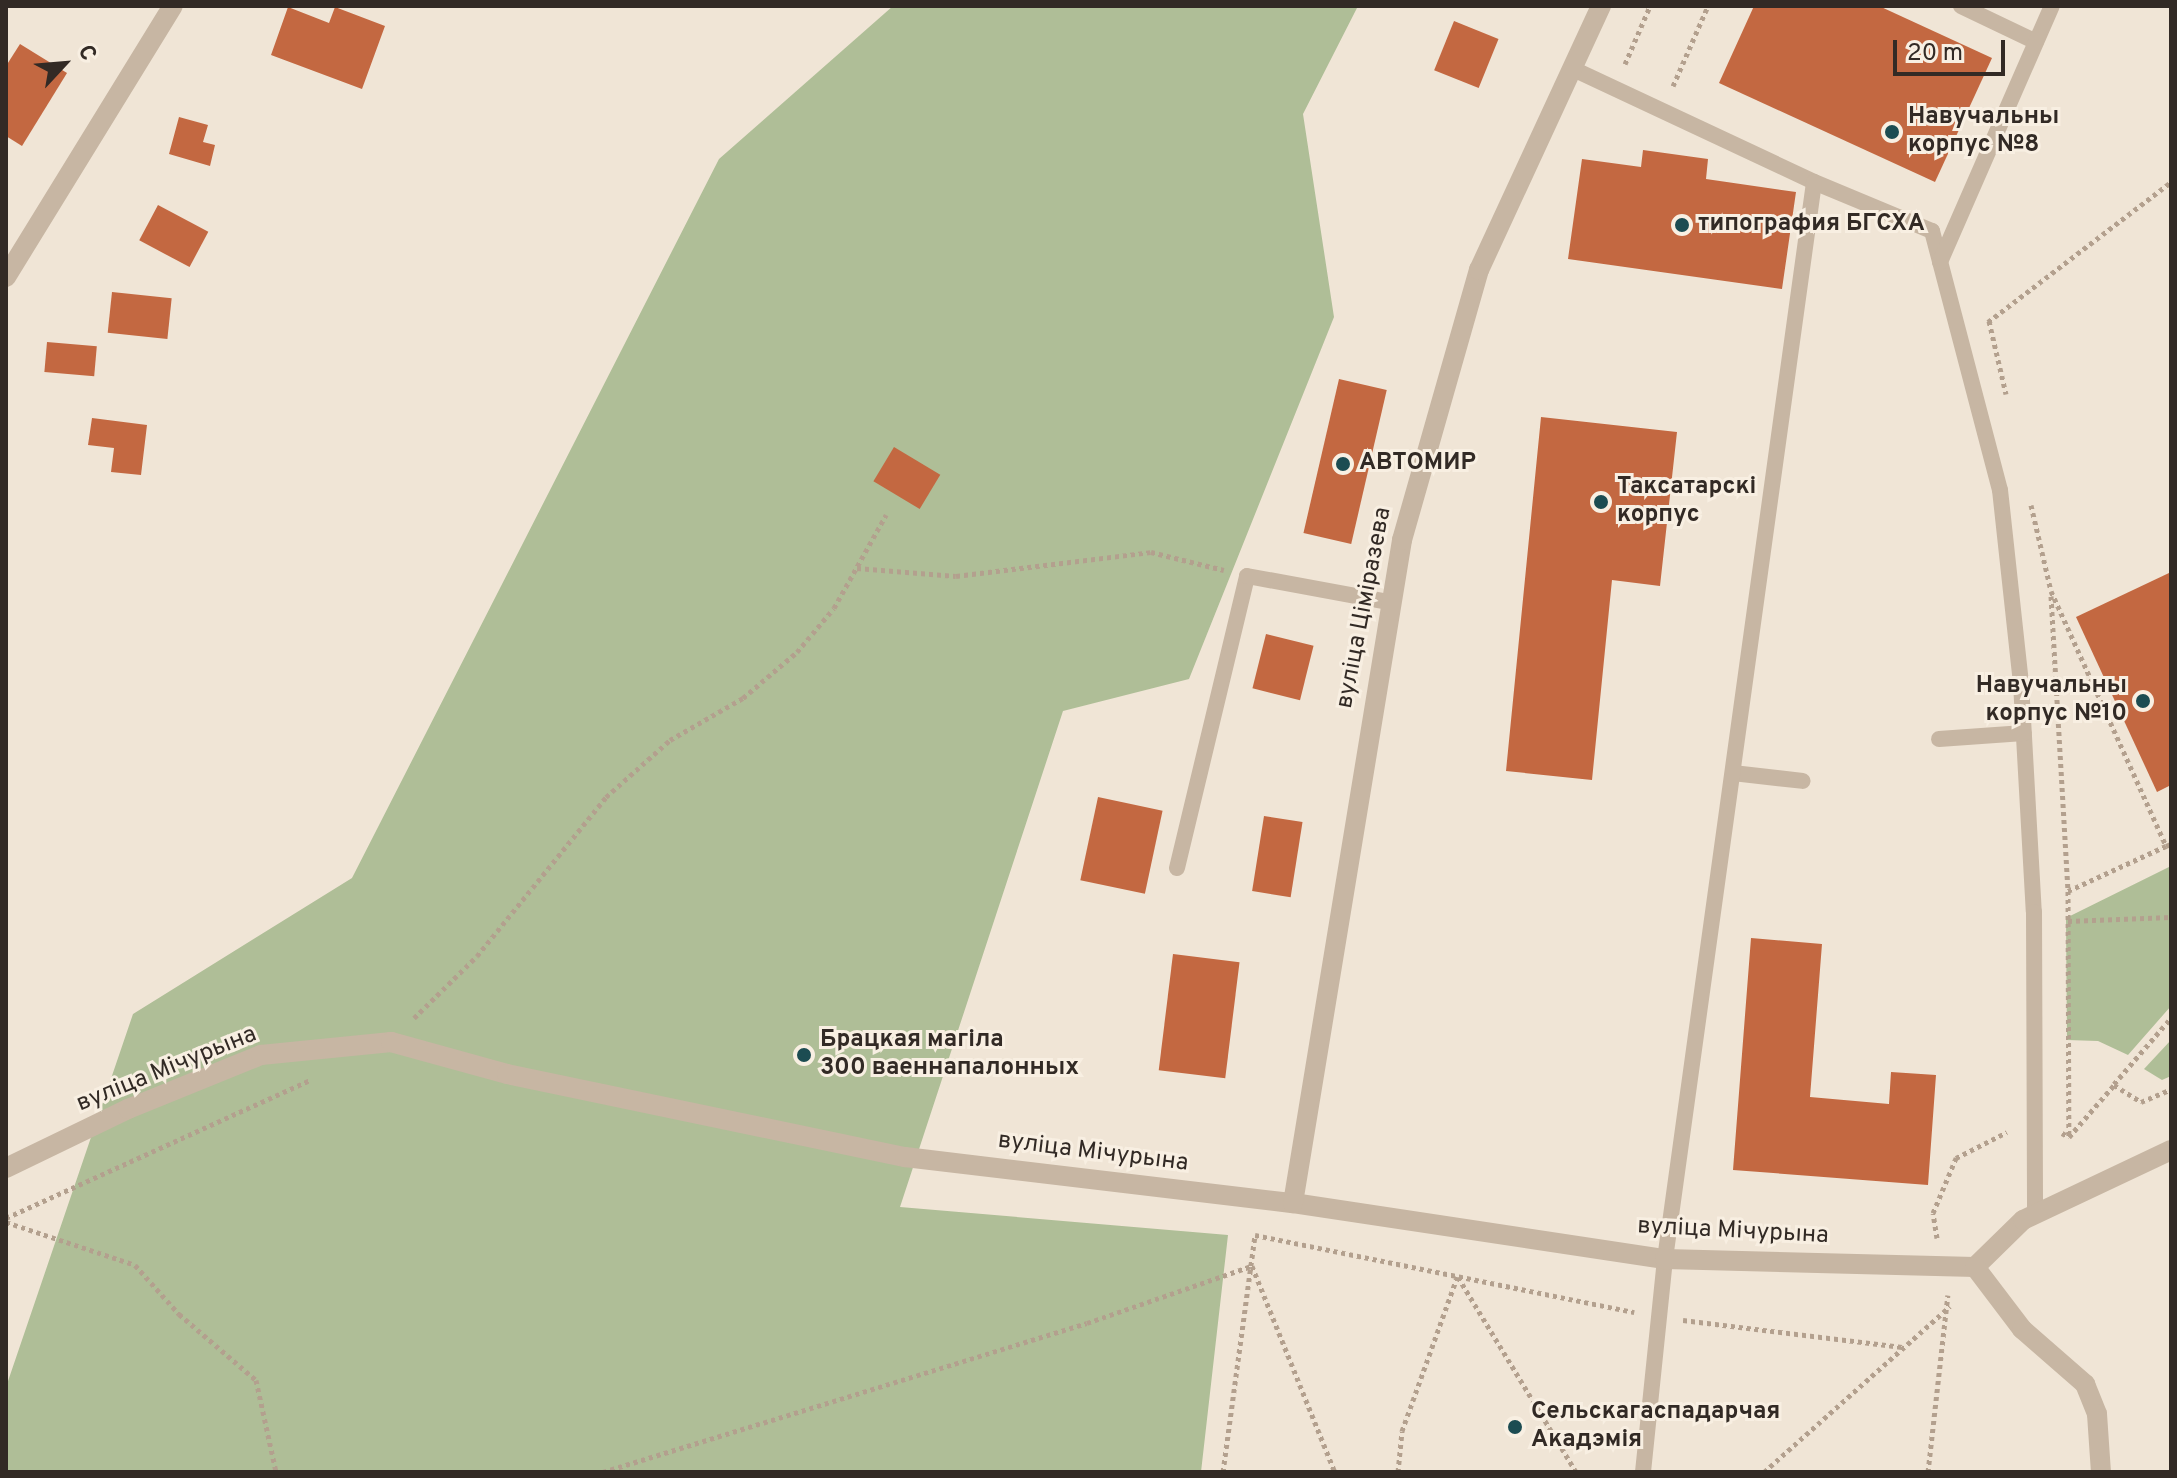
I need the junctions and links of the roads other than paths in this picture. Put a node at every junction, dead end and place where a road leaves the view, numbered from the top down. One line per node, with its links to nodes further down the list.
1 (173, 6): 9 (street)
2 (1601, 6): 6 (street, вуліца Ціміразева)
3 (1961, 6): 5 (lane)
4 (2052, 6): 5 (lane)
5 (2036, 42): 8 (lane)
6 (1571, 68): 7 (lane); 10 (street, вуліца Ціміразева)
7 (1814, 182): 8 (lane); 13 (lane)
8 (1940, 262): 11 (lane)
9 (6, 277)
10 (1388, 602): 15 (lane); 18 (street, вуліца Ціміразева)
11 (2024, 733): 12 (lane); 19 (lane)
12 (1939, 739)
13 (1733, 773): 14 (lane); 20 (lane)
14 (1803, 781)
15 (1177, 868)
16 (2171, 1150): 19 (street)
17 (6, 1168): 18 (street, вуліца Мічурына)
18 (1293, 1203): 20 (street, вуліца Мічурына)
19 (2035, 1214): 21 (street)
20 (1665, 1259): 21 (street, вуліца Мічурына); 22 (lane)
21 (1975, 1267): 23 (street)
22 (1643, 1472)
23 (2101, 1472)

